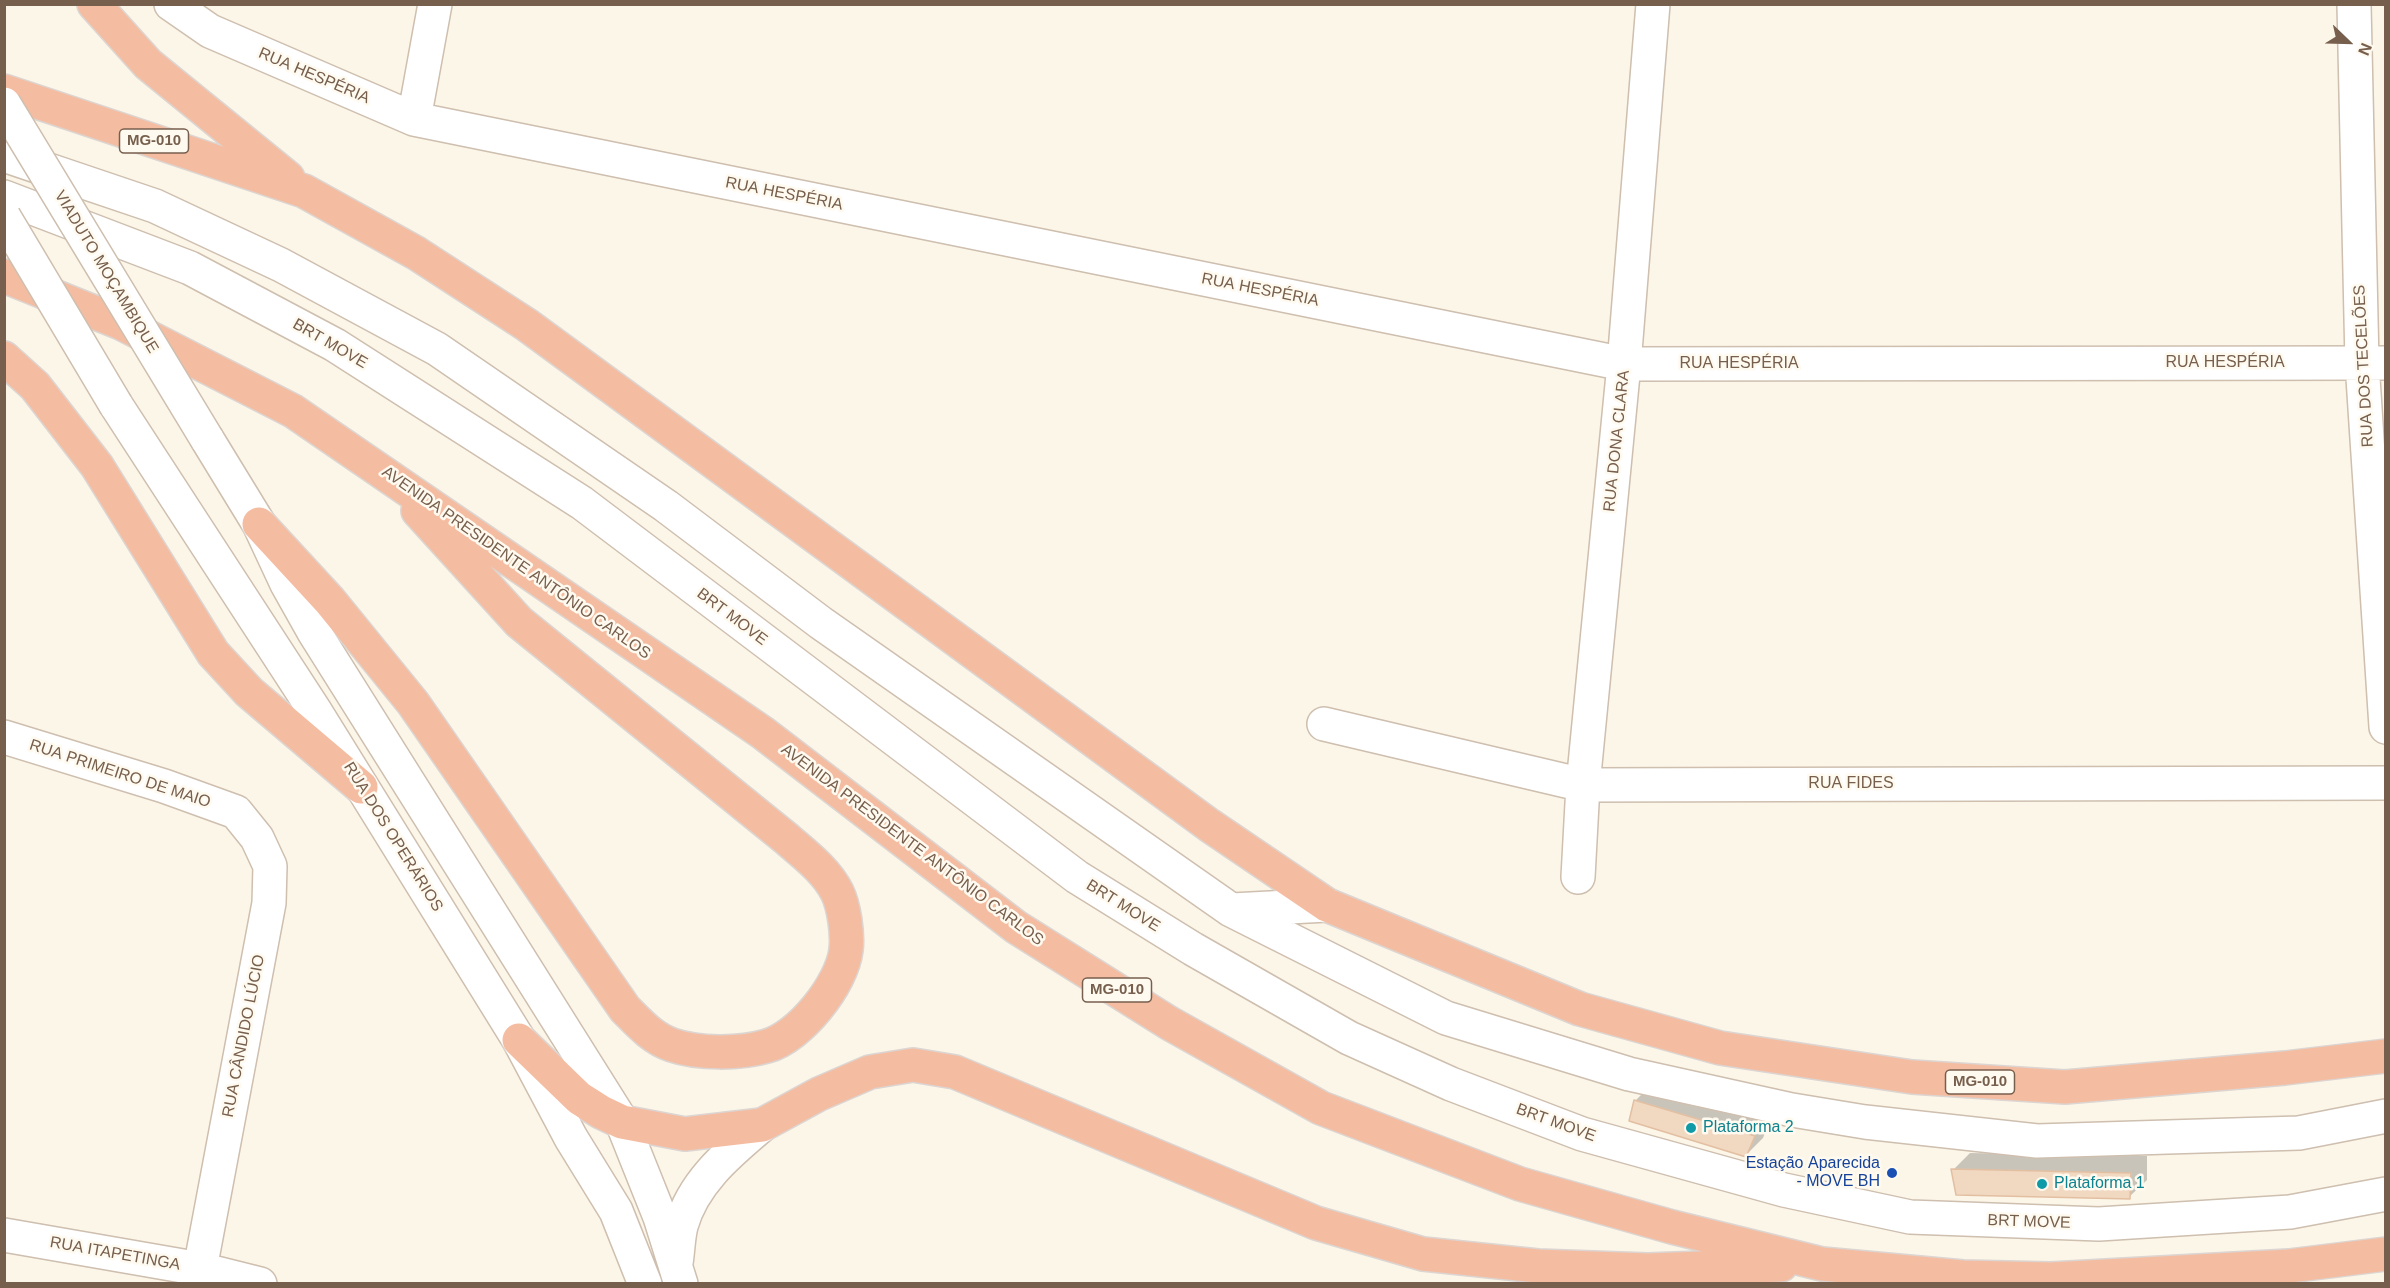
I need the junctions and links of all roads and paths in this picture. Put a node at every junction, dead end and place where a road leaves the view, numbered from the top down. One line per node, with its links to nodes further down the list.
1 (94, 4): 10 (highway)
2 (171, 4): 8 (street, RUA HESPÉRIA)
3 (435, 4): 8 (street)
4 (1653, 4): 16 (street, RUA DONA CLARA)
5 (2354, 4): 15 (street, RUA DOS TECELÕES)
6 (4, 91): 10 (highway, MG-010)
7 (4, 104): 18 (street, VIADUTO MOÇAMBIQUE, bridge)
8 (414, 119): 16 (street, RUA HESPÉRIA)
9 (4, 155): 28 (street)
10 (304, 191): 27 (highway, MG-010)
11 (4, 197): 34 (street, BRT MOVE)
12 (4, 216): 24 (street, RUA DOS OPERÁRIOS, bridge)
13 (4, 276): 17 (highway, AVENIDA PRESIDENTE ANTÔNIO CARLOS / MG-010)
14 (4, 358): 24 (highway)
15 (2374, 363): 16 (street, RUA HESPÉRIA); 20 (street, RUA DOS TECELÕES)
16 (1624, 364): 23 (street, RUA DONA CLARA)
17 (378, 468): 18 (highway); 37 (highway, AVENIDA PRESIDENTE ANTÔNIO CARLOS / MG-010)
18 (259, 524): 32 (street)
19 (1324, 724): 23 (street, RUA FIDES)
20 (2385, 727)
21 (4, 737): 25 (street, RUA PRIMEIRO DE MAIO)
22 (2385, 783): 23 (street, RUA FIDES)
23 (1583, 784): 26 (street, RUA DONA CLARA)
24 (361, 787): 29 (street, RUA DOS OPERÁRIOS)
25 (236, 812): 38 (street, RUA CÂNDIDO LÚCIO)
26 (1578, 877)
27 (1326, 905): 28 (street); 30 (highway, MG-010)
28 (1231, 910): 31 (street)
29 (519, 1040): 32 (highway); 41 (street, RUA DOS OPERÁRIOS)
30 (2385, 1056)
31 (2385, 1116)
32 (622, 1122): 33 (highway); 39 (street)
33 (762, 1125): 37 (highway); 39 (street)
34 (2385, 1194)
35 (4, 1235): 38 (street, RUA ITAPETINGA)
36 (2385, 1254): 37 (highway, AVENIDA PRESIDENTE ANTÔNIO CARLOS / MG-010)
37 (1822, 1264)
38 (200, 1269): 40 (street, RUA ITAPETINGA)
39 (679, 1274)
40 (257, 1283)
41 (645, 1284)

